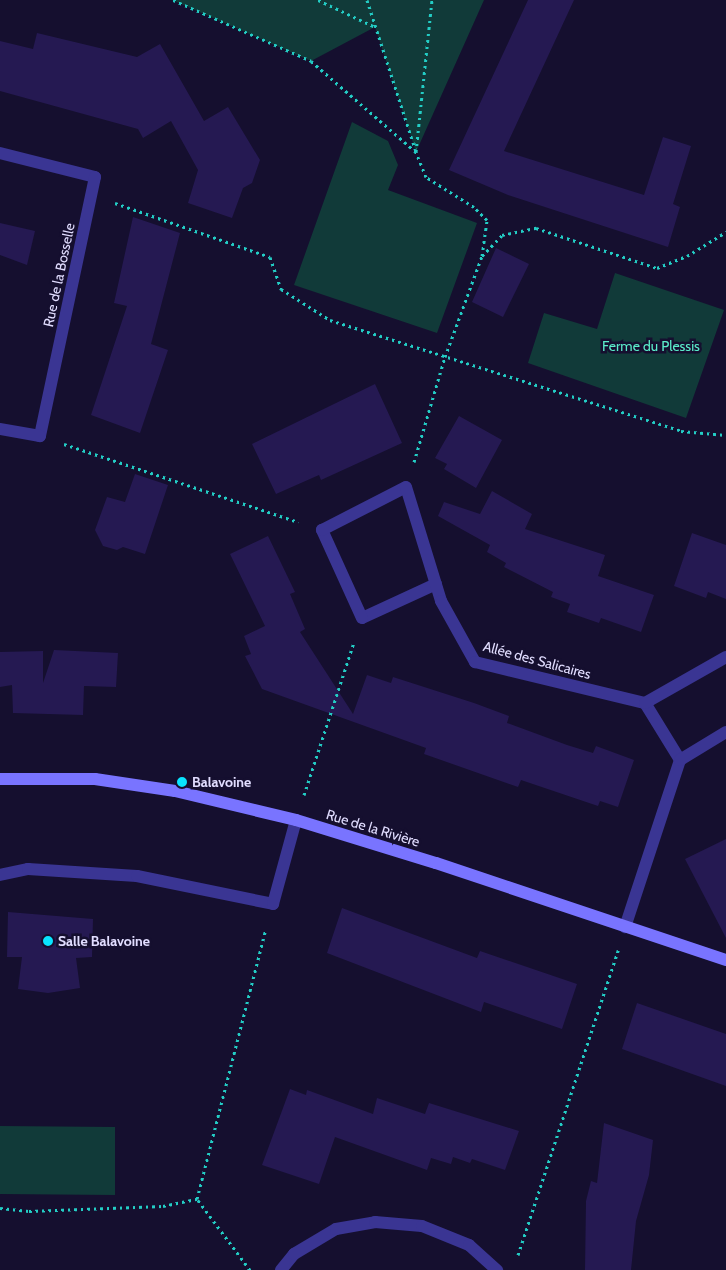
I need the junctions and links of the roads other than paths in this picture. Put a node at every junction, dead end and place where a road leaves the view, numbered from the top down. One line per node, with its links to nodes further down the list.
1 (0, 152): 2 (street, Rue de la Bosselle)
2 (0, 429)
3 (436, 584): 3 (street, Allée des Salicaires); 5 (street, Allée des Salicaires)
4 (726, 657): 5 (street)
5 (645, 703): 7 (street)
6 (726, 732): 7 (street)
7 (680, 760): 11 (street)
8 (0, 779): 9 (street, Rue de la Rivière)
9 (296, 820): 10 (street); 11 (street, Rue de la Rivière)
10 (0, 875)
11 (625, 927): 12 (street, Rue de la Rivière)
12 (726, 960)
13 (281, 1270): 14 (street)
14 (497, 1270)

